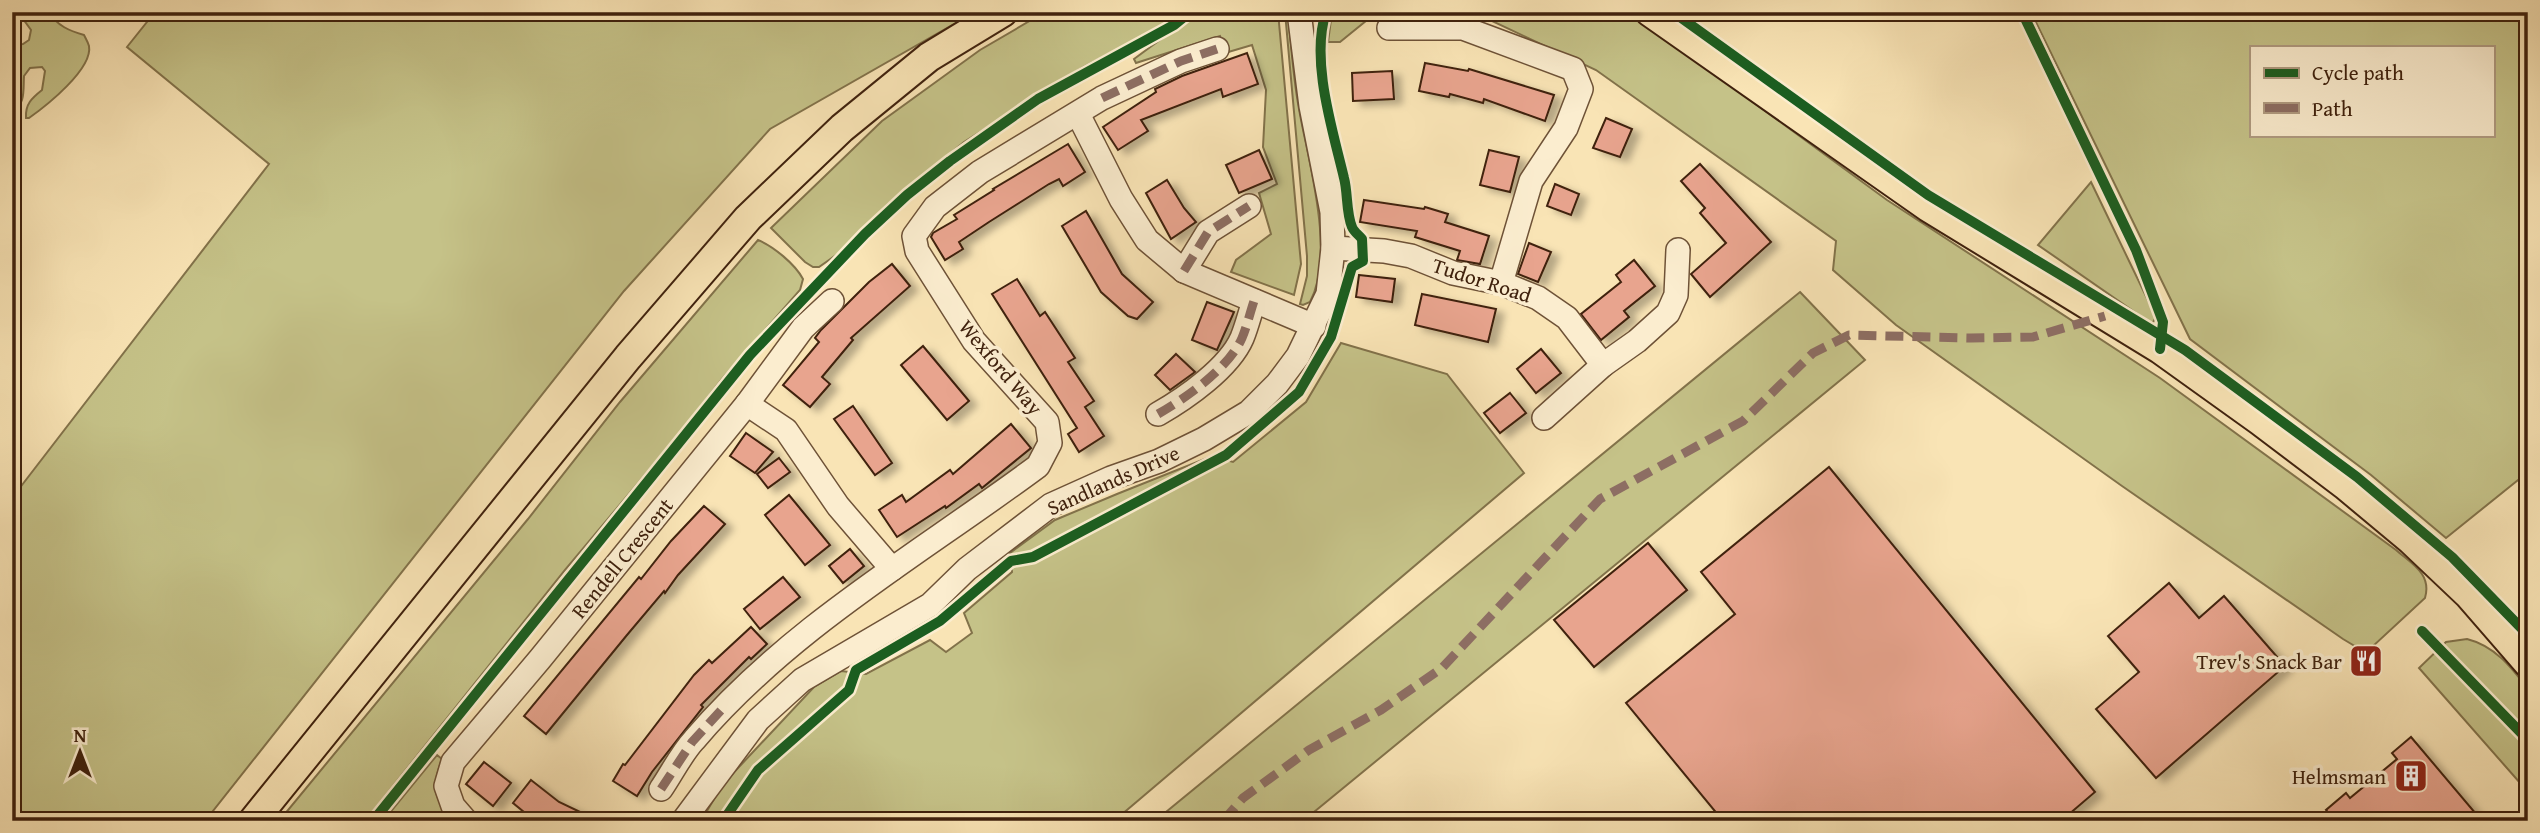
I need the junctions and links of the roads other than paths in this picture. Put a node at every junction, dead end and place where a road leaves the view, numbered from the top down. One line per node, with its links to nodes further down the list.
1 (1003, 12): 23 (main road)
2 (1299, 12): 4 (street, Sandlands Drive)
3 (1650, 12): 21 (main road)
4 (1305, 24): 9 (street, Sandlands Drive)
5 (1389, 28): 12 (street)
6 (1217, 49): 7 (street, Wexford Way)
7 (1078, 114): 11 (street); 20 (street, Wexford Way)
8 (1248, 206): 11 (street)
9 (1333, 248): 12 (street, Tudor Road); 15 (street, Sandlands Drive)
10 (1678, 250): 16 (street)
11 (1184, 271): 14 (street)
12 (1501, 283): 16 (street, Tudor Road)
13 (832, 301): 17 (street, Rendell Crescent)
14 (1254, 301): 15 (street); 18 (street)
15 (1314, 326): 25 (street, Sandlands Drive)
16 (1603, 365): 19 (street)
17 (747, 404): 20 (street); 24 (street, Rendell Crescent)
18 (1158, 414)
19 (1544, 418)
20 (892, 569): 22 (street, Wexford Way)
21 (2528, 663)
22 (661, 789)
23 (253, 821)
24 (466, 821)
25 (682, 821)

